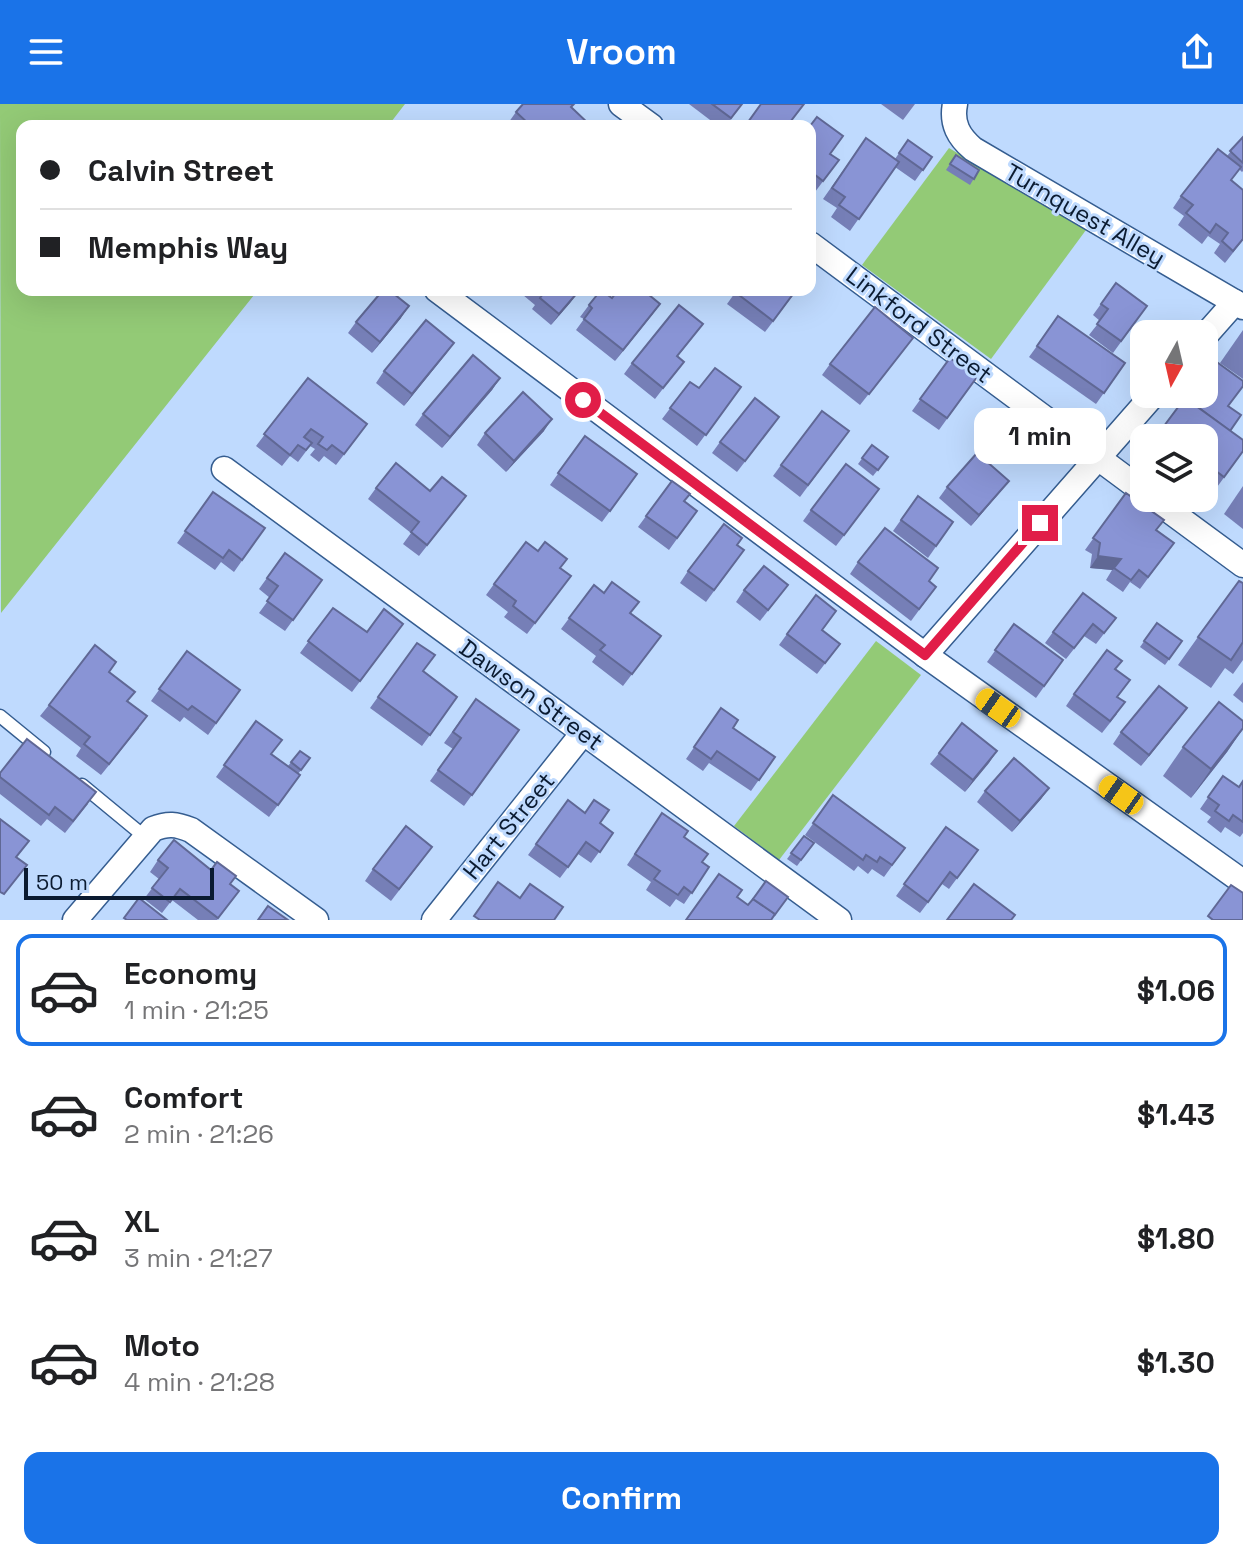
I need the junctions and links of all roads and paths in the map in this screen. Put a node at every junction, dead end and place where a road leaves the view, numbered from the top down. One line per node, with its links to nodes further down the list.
1 (621, 104): 3 (street)
2 (955, 104): 6 (street, Turnquest Alley)
3 (643, 120)
4 (816, 248): 9 (street, Linkford Street)
5 (445, 296): 14 (street)
6 (1239, 305): 7 (street)
7 (1218, 324)
8 (1142, 408): 9 (street)
9 (1098, 458): 11 (street, Linkford Street); 14 (street)
10 (224, 469): 16 (street, Dawson Street)
11 (1130, 482)
12 (1171, 512): 13 (street)
13 (1243, 565)
14 (925, 655): 20 (street)
15 (0, 716): 17 (lane)
16 (583, 733): 23 (street, Hart Street); 24 (street, Dawson Street)
17 (48, 756)
18 (73, 776): 19 (lane)
19 (145, 837): 21 (street); 22 (street)
20 (1243, 882)
21 (75, 920)
22 (316, 920)
23 (434, 920)
24 (839, 920)

